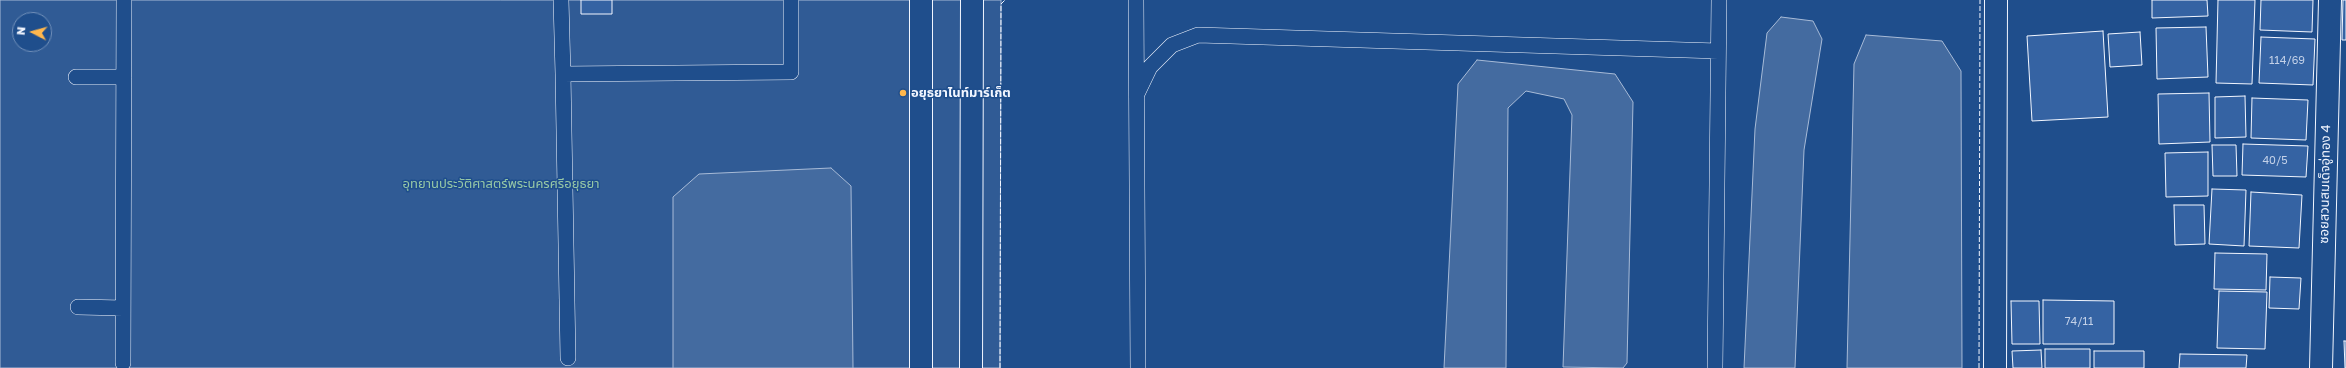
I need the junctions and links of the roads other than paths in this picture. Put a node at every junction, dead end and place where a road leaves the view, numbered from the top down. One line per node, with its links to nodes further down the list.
1 (124, 0): 13 (lane)
2 (561, 0): 11 (lane)
3 (792, 0): 11 (lane)
4 (921, 0): 19 (street)
5 (972, 0): 20 (street)
6 (1136, 0): 14 (lane)
7 (1719, 0): 10 (lane)
8 (1996, 0): 23 (street)
9 (2330, 0): 24 (street, ซอยสวนสมเด็จอู่ทอง 4)
10 (1718, 51): 14 (lane); 22 (lane)
11 (563, 74): 17 (lane)
12 (76, 77): 13 (lane)
13 (124, 77): 16 (lane)
14 (1136, 94): 21 (lane)
15 (78, 307): 16 (lane)
16 (123, 308): 18 (lane)
17 (568, 358)
18 (122, 363)
19 (921, 368)
20 (971, 368)
21 (1138, 368)
22 (1715, 368)
23 (1995, 368)
24 (2320, 368)

